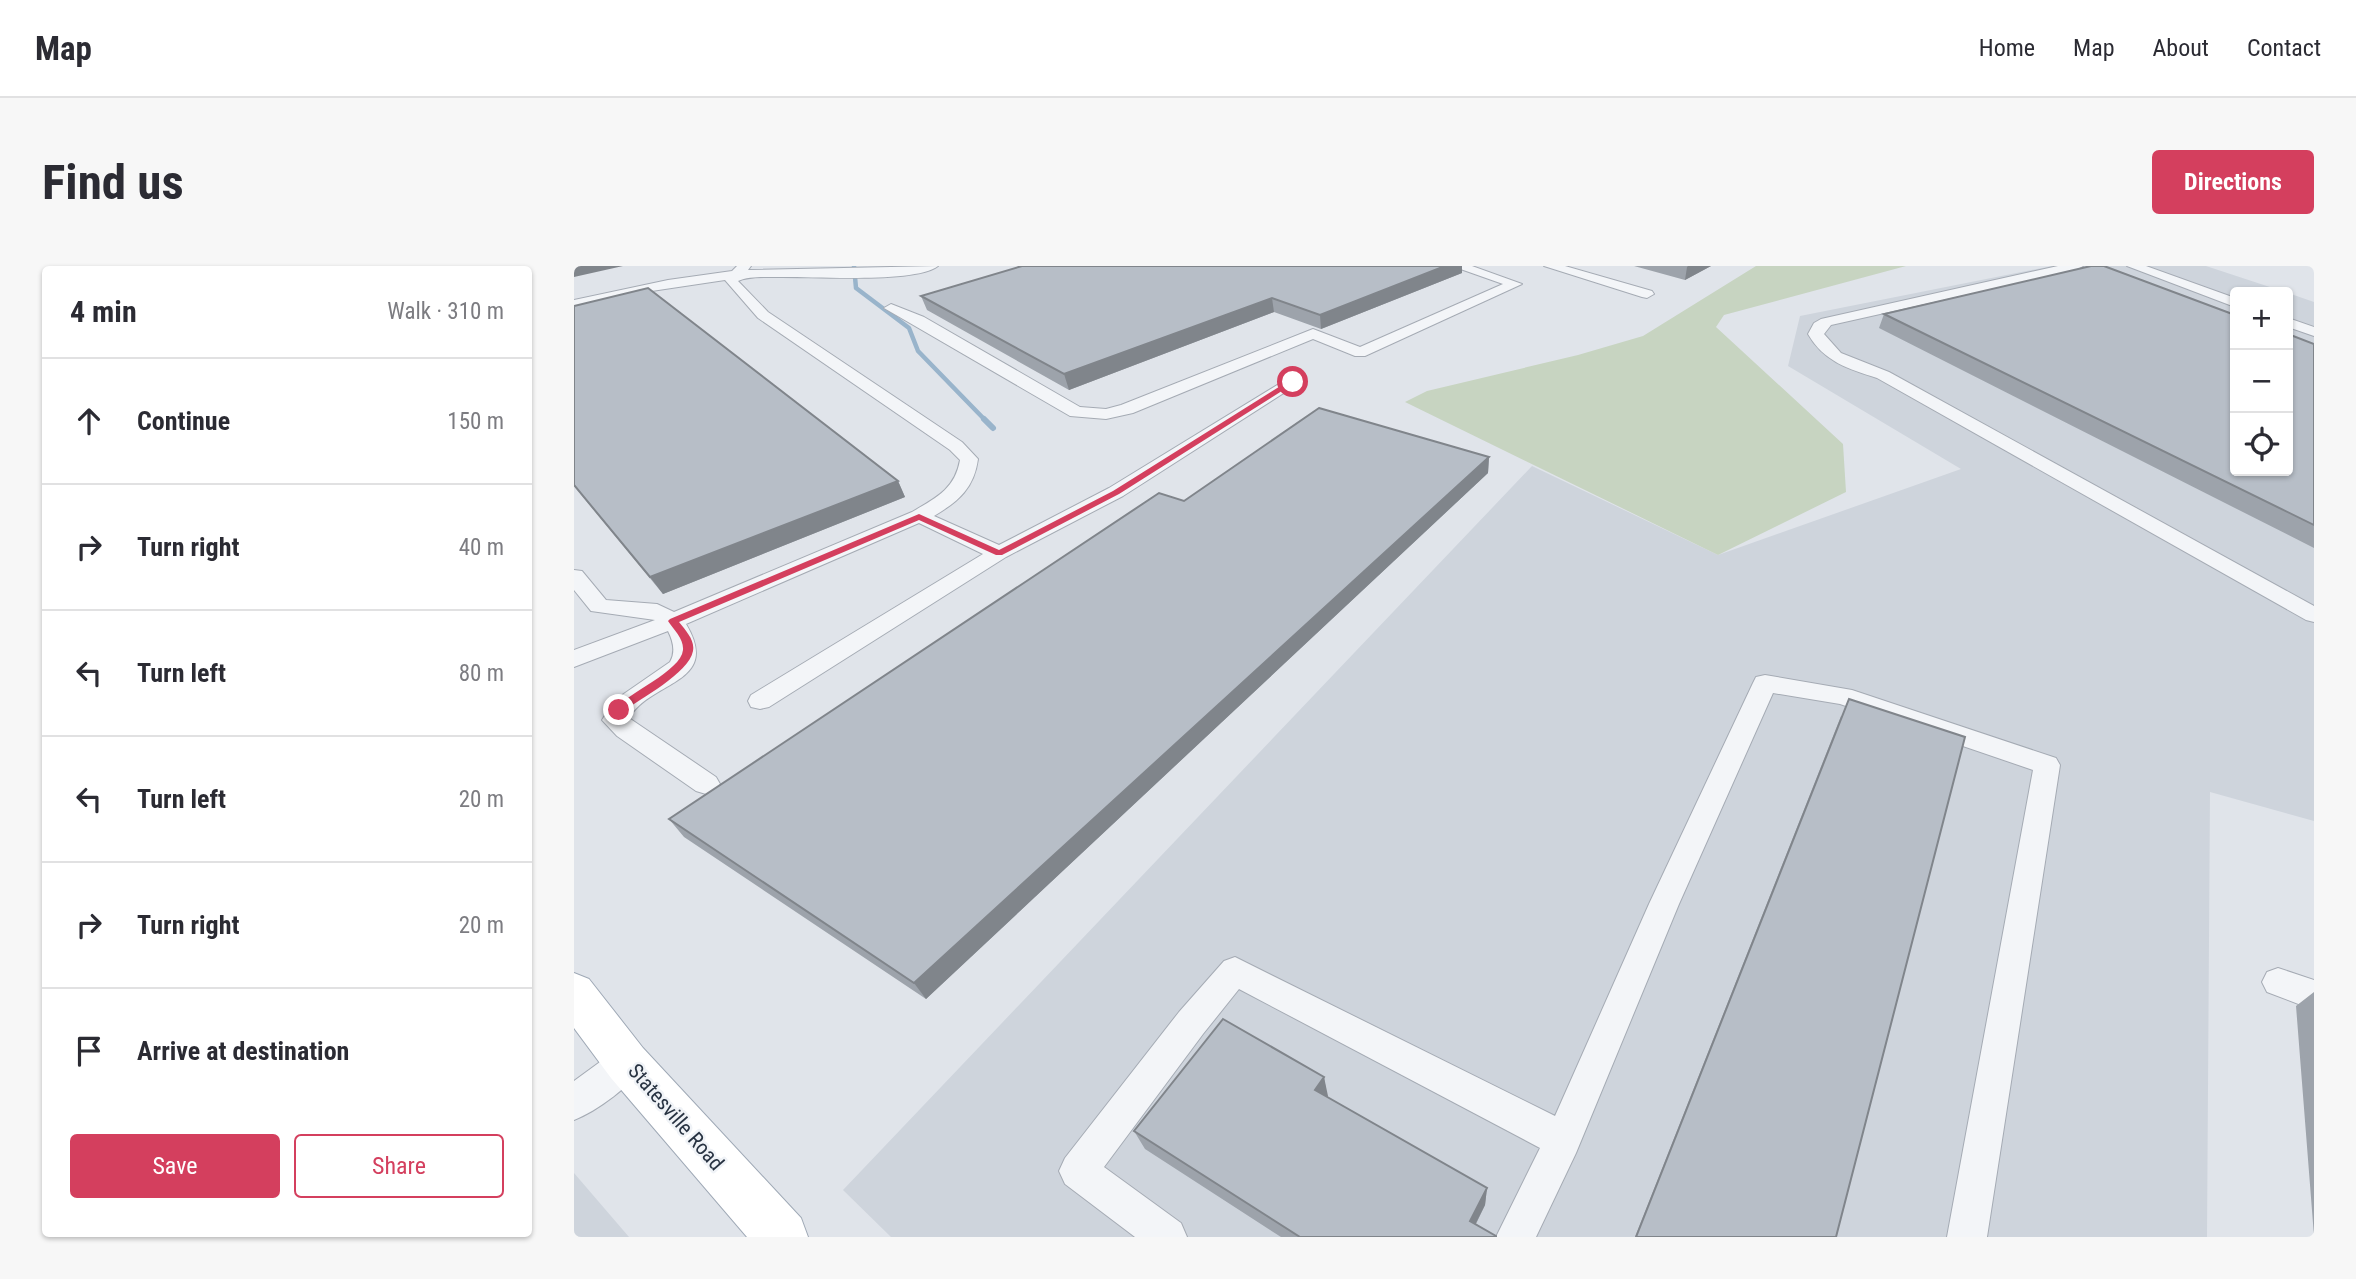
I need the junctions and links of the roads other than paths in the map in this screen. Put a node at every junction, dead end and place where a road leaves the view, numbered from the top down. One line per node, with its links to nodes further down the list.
1 (931, 266): 7 (street)
2 (1459, 266): 9 (street)
3 (1551, 266): 8 (street)
4 (2076, 266): 19 (street)
5 (2134, 266): 11 (street)
6 (739, 270): 7 (street); 12 (street); 16 (street)
7 (877, 272): 9 (street)
8 (1647, 295)
9 (884, 300): 10 (street)
10 (917, 300)
11 (2230, 301)
12 (574, 304)
13 (2293, 324): 14 (street)
14 (2314, 332)
15 (1293, 382): 17 (street)
16 (919, 516): 17 (lane); 20 (street)
17 (999, 553): 22 (lane)
18 (574, 576): 20 (street)
19 (2314, 615)
20 (673, 621): 21 (street); 23 (street)
21 (574, 659)
22 (760, 701)
23 (706, 784)
24 (2278, 982): 26 (street)
25 (574, 993): 27 (main road, Statesville Road)
26 (2314, 995)
27 (627, 1063): 28 (street); 30 (main road, Statesville Road)
28 (574, 1103)
29 (1563, 1140): 31 (street); 32 (street); 33 (street)
30 (782, 1237)
31 (1167, 1237)
32 (1516, 1237)
33 (1967, 1237)

